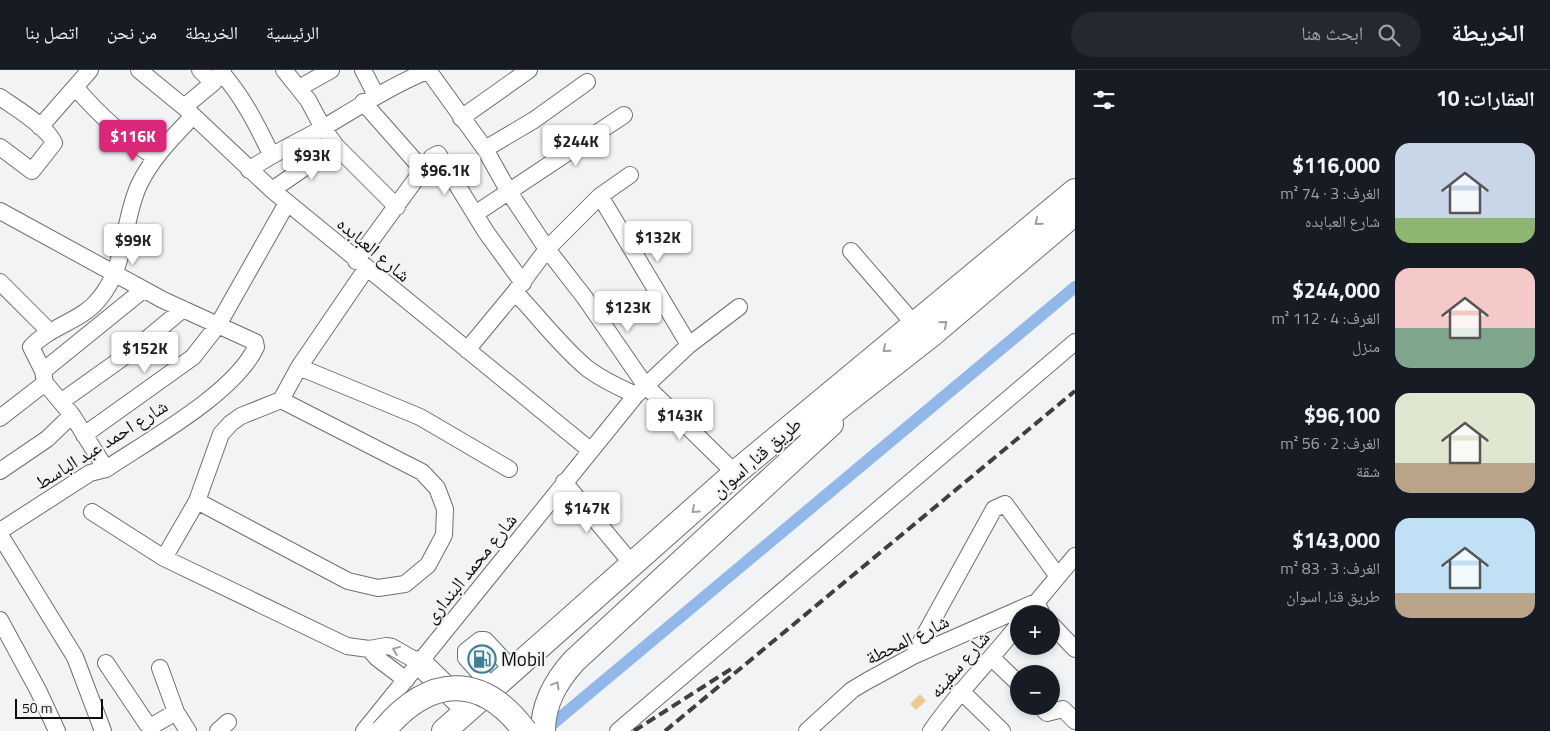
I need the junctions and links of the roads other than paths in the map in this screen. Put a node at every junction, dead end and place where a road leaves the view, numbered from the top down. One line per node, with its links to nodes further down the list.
1 (90, 70): 12 (street)
2 (139, 70): 16 (street, شارع العبابده)
3 (200, 70): 9 (street)
4 (284, 70): 13 (street)
5 (331, 70): 13 (street)
6 (364, 70): 15 (street)
7 (429, 70): 10 (street); 18 (street)
8 (529, 70): 18 (street)
9 (219, 75): 16 (street); 24 (street)
10 (402, 75): 15 (street)
11 (587, 82): 23 (street)
12 (76, 88): 19 (street); 25 (street)
13 (299, 88): 20 (street)
14 (0, 96): 19 (street)
15 (369, 99): 20 (street); 27 (street)
16 (189, 111): 25 (street); 26 (street, شارع العبابده)
17 (624, 115): 31 (street)
18 (461, 118): 23 (street)
19 (40, 127): 22 (street)
20 (323, 128): 21 (street); 24 (street)
21 (336, 146): 29 (street); 34 (street)
22 (0, 147)
23 (485, 149): 31 (street)
24 (271, 154): 26 (street)
25 (155, 157): 41 (street)
26 (249, 170): 29 (street, شارع العبابده)
27 (423, 170): 34 (street); 37 (street)
28 (630, 174): 32 (street)
29 (272, 190): 33 (street, شارع العبابده)
30 (1075, 191): 47 (highway, طريق قنا, اسوان, one-way to 47)
31 (509, 192): 37 (street); 38 (street)
32 (600, 196): 38 (street); 51 (street)
33 (287, 203): 40 (street, شارع العبابده); 48 (street)
34 (397, 207): 40 (street)
35 (0, 211): 41 (street)
36 (1075, 213): 57 (highway, طريق قنا, اسوان, one-way to 36)
37 (475, 214): 43 (street)
38 (547, 249): 43 (street); 55 (street)
39 (851, 251): 47 (street)
40 (361, 265): 52 (street, شارع العبابده); 53 (street)
41 (116, 274): 44 (street); 49 (street)
42 (0, 282): 49 (street)
43 (519, 288): 52 (street); 55 (street)
44 (143, 290): 46 (street); 54 (street)
45 (739, 307): 51 (street, شارع محمد البندارى)
46 (182, 309): 48 (street); 58 (street)
47 (916, 325): 66 (highway, طريق قنا, اسوان, one-way to 66)
48 (218, 326): 61 (street); 63 (street, شارع احمد عبد الباسط)
49 (50, 332): 54 (street)
50 (1075, 342): 104 (street)
51 (690, 345): 55 (street, شارع محمد البندارى)
52 (467, 350): 62 (street, شارع العبابده)
53 (299, 367): 56 (street); 64 (street)
54 (44, 377): 58 (street); 60 (street)
55 (641, 390): 62 (street, شارع محمد البندارى); 66 (street)
56 (281, 400): 68 (street); 68 (street)
57 (851, 400): 89 (highway, طريق قنا, اسوان); 103 (highway, one-way to 57)
58 (62, 401): 59 (street)
59 (72, 415): 61 (street); 65 (street)
60 (0, 418)
61 (84, 436): 63 (street)
62 (590, 450): 67 (street, شارع محمد البندارى)
63 (106, 469): 70 (street, شارع احمد عبد الباسط)
64 (509, 469)
65 (0, 471)
66 (736, 473): 74 (highway, طريق قنا, اسوان, one-way to 74)
67 (564, 482): 74 (street); 87 (street, شارع محمد البندارى)
68 (196, 502): 73 (street)
69 (92, 512): 73 (street)
70 (0, 531)
71 (0, 535): 97 (street)
72 (1075, 556): 75 (street)
73 (164, 558): 81 (street)
74 (634, 565): 89 (highway, طريق قنا, اسوان)
75 (1058, 575): 76 (street); 83 (street)
76 (1038, 605)
77 (0, 620): 96 (street)
78 (1010, 620): 83 (street, شارع المحطة)
79 (1060, 633): 82 (street)
80 (1010, 635): 84 (street, شارع سفينه)
81 (369, 649): 87 (street); 87 (street, one-way to 81)
82 (1075, 649)
83 (914, 656): 105 (street, شارع المحطة)
84 (992, 658): 88 (street); 90 (street, شارع سفينه)
85 (106, 664): 93 (street)
86 (160, 668): 93 (street)
87 (413, 672): 94 (highway); 99 (street, شارع محمد البندارى)
88 (1010, 675)
89 (519, 676): 91 (highway, طريق قنا, اسوان); 91 (street)
90 (961, 691): 106 (street, شارع سفينه); 107 (street)
91 (498, 694): 94 (highway, طريق قنا, اسوان)
92 (1060, 710): 95 (street)
93 (176, 712): 98 (street)
94 (472, 721): 101 (highway, طريق قنا, اسوان)
95 (1075, 721)
96 (57, 731)
97 (103, 731)
98 (188, 731)
99 (364, 731)
100 (383, 731): 102 (highway, bridge)
101 (444, 731)
102 (525, 731)
103 (543, 731)
104 (618, 731)
105 (808, 731)
106 (930, 731)
107 (1002, 731)

